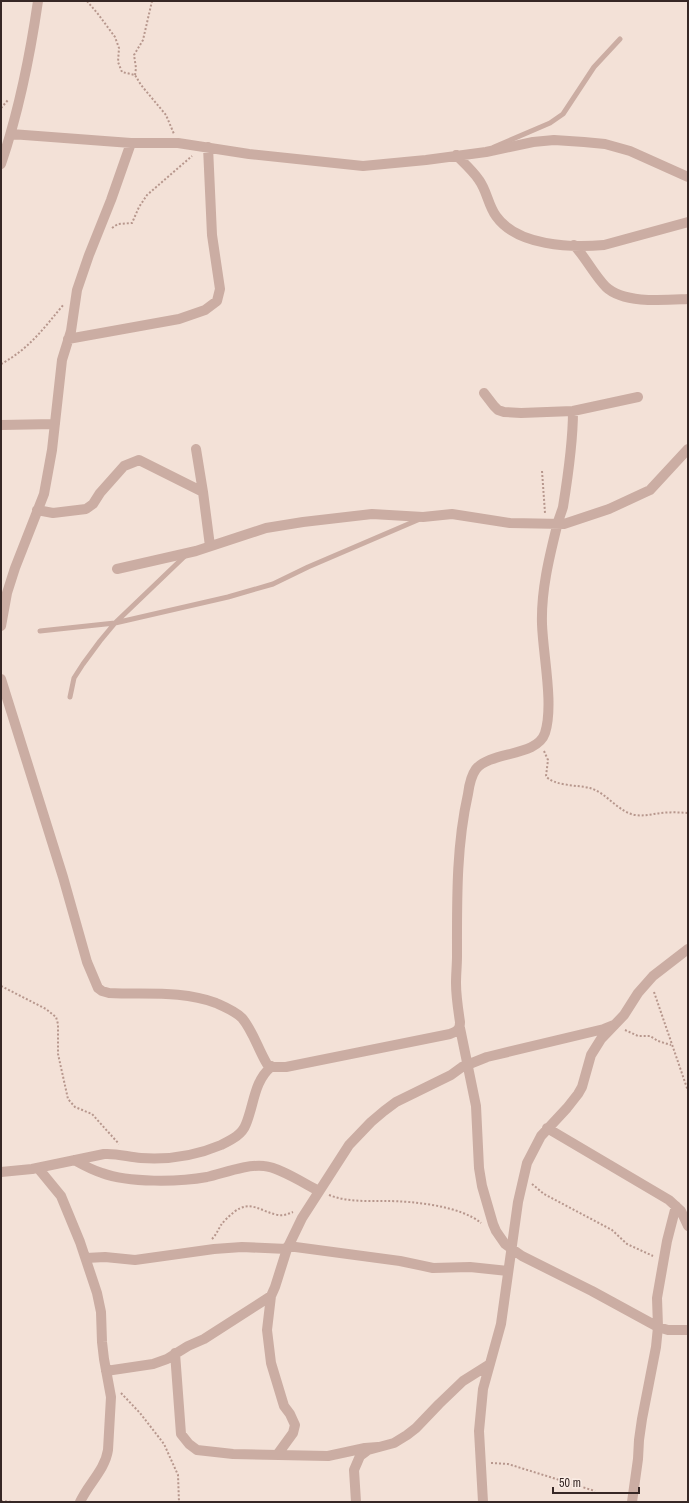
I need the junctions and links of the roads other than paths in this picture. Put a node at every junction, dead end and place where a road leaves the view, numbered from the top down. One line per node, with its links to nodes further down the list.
1 (38, 1): 3 (street)
2 (620, 39): 6 (lane)
3 (11, 134): 4 (street); 8 (street)
4 (131, 143): 5 (street); 13 (street)
5 (205, 147): 7 (street); 13 (street)
6 (486, 152): 7 (street); 9 (street)
7 (456, 155): 11 (street)
8 (1, 164)
9 (688, 177)
10 (688, 222): 11 (street)
11 (574, 245): 12 (street)
12 (688, 299)
13 (68, 339): 17 (street)
14 (484, 393): 16 (street)
15 (638, 397): 16 (street)
16 (573, 411): 24 (street)
17 (55, 424): 18 (street); 22 (street)
18 (1, 425)
19 (196, 449): 21 (street)
20 (688, 450): 24 (street)
21 (203, 492): 22 (street); 25 (street)
22 (37, 510): 28 (street)
23 (423, 517): 24 (street); 25 (street); 29 (lane)
24 (557, 525): 36 (street)
25 (210, 546): 26 (street)
26 (188, 553): 27 (street); 29 (lane)
27 (117, 569)
28 (4, 594): 30 (street)
29 (115, 623): 31 (lane); 33 (lane)
30 (1, 626)
31 (40, 631)
32 (1, 679): 38 (street)
33 (70, 697)
34 (688, 949): 35 (street)
35 (615, 1024): 37 (street); 39 (street)
36 (460, 1028): 37 (street); 38 (street)
37 (467, 1065): 43 (street); 47 (street)
38 (271, 1067): 40 (street)
39 (547, 1128): 44 (street); 47 (street)
40 (74, 1160): 41 (street); 43 (street)
41 (38, 1168): 42 (street); 48 (street)
42 (1, 1172)
43 (319, 1191): 46 (street)
44 (676, 1206): 45 (street); 51 (street)
45 (688, 1226)
46 (287, 1248): 48 (street); 49 (street); 50 (street)
47 (511, 1249): 49 (street); 51 (street)
48 (86, 1258): 55 (street)
49 (508, 1271): 54 (street)
50 (270, 1296): 53 (street); 57 (street)
51 (658, 1326): 52 (street); 61 (street)
52 (688, 1330)
53 (175, 1353): 55 (street); 57 (street)
54 (490, 1364): 56 (street); 60 (street)
55 (106, 1371): 58 (street)
56 (378, 1447): 57 (street); 59 (street)
57 (277, 1455)
58 (80, 1502)
59 (356, 1502)
60 (483, 1502)
61 (632, 1502)

